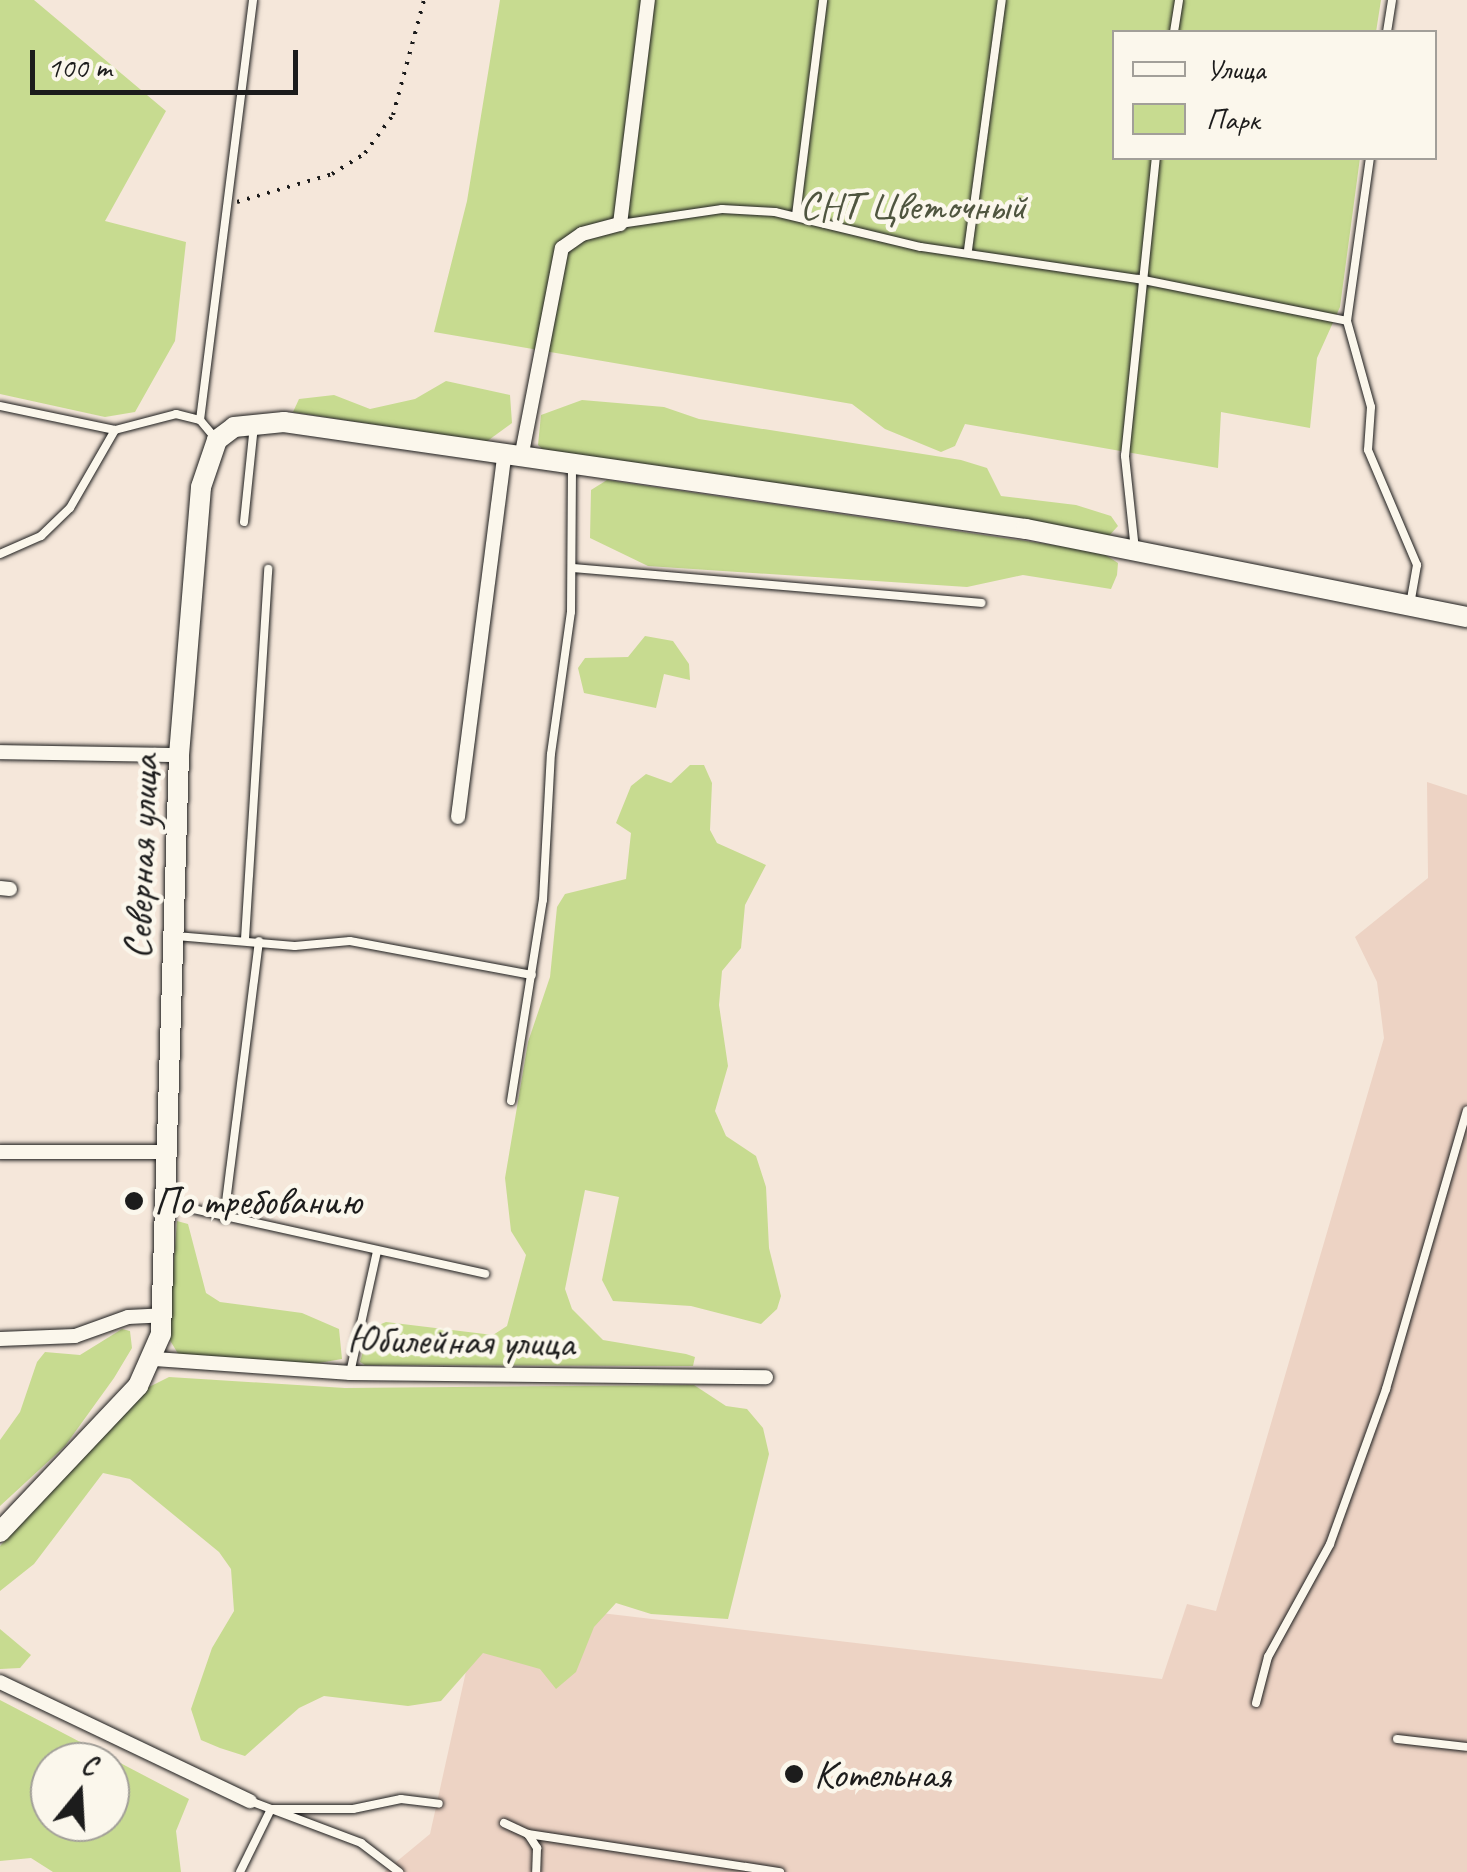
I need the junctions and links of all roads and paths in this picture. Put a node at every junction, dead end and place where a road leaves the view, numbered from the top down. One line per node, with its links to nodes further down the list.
1 (254, 0): 12 (lane)
2 (424, 0): 12 (path)
3 (648, 0): 14 (street)
4 (824, 0): 13 (lane)
5 (1002, 0): 15 (lane)
6 (1178, 0): 8 (lane)
7 (1392, 0): 9 (lane)
8 (1174, 30)
9 (1387, 30)
10 (1156, 160): 16 (lane)
11 (1370, 160): 17 (lane)
12 (224, 204): 19 (lane)
13 (796, 215): 14 (lane); 15 (lane)
14 (620, 224): 23 (street)
15 (968, 250): 16 (lane)
16 (1139, 279): 17 (lane); 26 (lane)
17 (1348, 321): 31 (lane)
18 (0, 406): 21 (lane)
19 (200, 420): 21 (lane); 22 (lane)
20 (255, 422): 22 (street); 23 (street); 25 (lane)
21 (115, 430): 27 (lane)
22 (217, 440): 34 (street, Северная улица)
23 (512, 457): 24 (street); 35 (street)
24 (572, 465): 26 (street); 29 (lane)
25 (244, 522)
26 (1135, 550): 31 (street)
27 (0, 554)
28 (268, 568): 37 (lane)
29 (574, 568): 30 (lane); 39 (lane)
30 (981, 603)
31 (1410, 604): 32 (street)
32 (1467, 617)
33 (0, 752): 34 (street)
34 (179, 755): 36 (street, Северная улица)
35 (458, 817)
36 (172, 936): 37 (lane); 43 (street, Северная улица)
37 (245, 940): 38 (lane)
38 (258, 941): 39 (lane); 45 (lane)
39 (532, 975): 40 (lane)
40 (512, 1101)
41 (1467, 1110): 55 (lane)
42 (0, 1152): 43 (street)
43 (166, 1152): 44 (street, Северная улица)
44 (166, 1203): 45 (lane); 48 (street, Северная улица)
45 (224, 1218): 46 (lane)
46 (377, 1251): 47 (lane); 51 (lane)
47 (485, 1274)
48 (164, 1315): 49 (street); 50 (street, Северная улица)
49 (0, 1339)
50 (155, 1359): 51 (street, Юбилейная улица); 53 (street, Северная улица)
51 (350, 1372): 52 (street, Юбилейная улица)
52 (766, 1378)
53 (0, 1532)
54 (0, 1682): 58 (street)
55 (1256, 1703)
56 (1397, 1739): 57 (lane)
57 (1467, 1747)
58 (250, 1801): 60 (lane)
59 (439, 1804): 60 (lane)
60 (271, 1809): 63 (lane); 64 (lane)
61 (504, 1823): 62 (lane)
62 (528, 1834): 65 (lane); 66 (lane)
63 (240, 1872)
64 (399, 1872)
65 (536, 1872)
66 (780, 1872)

